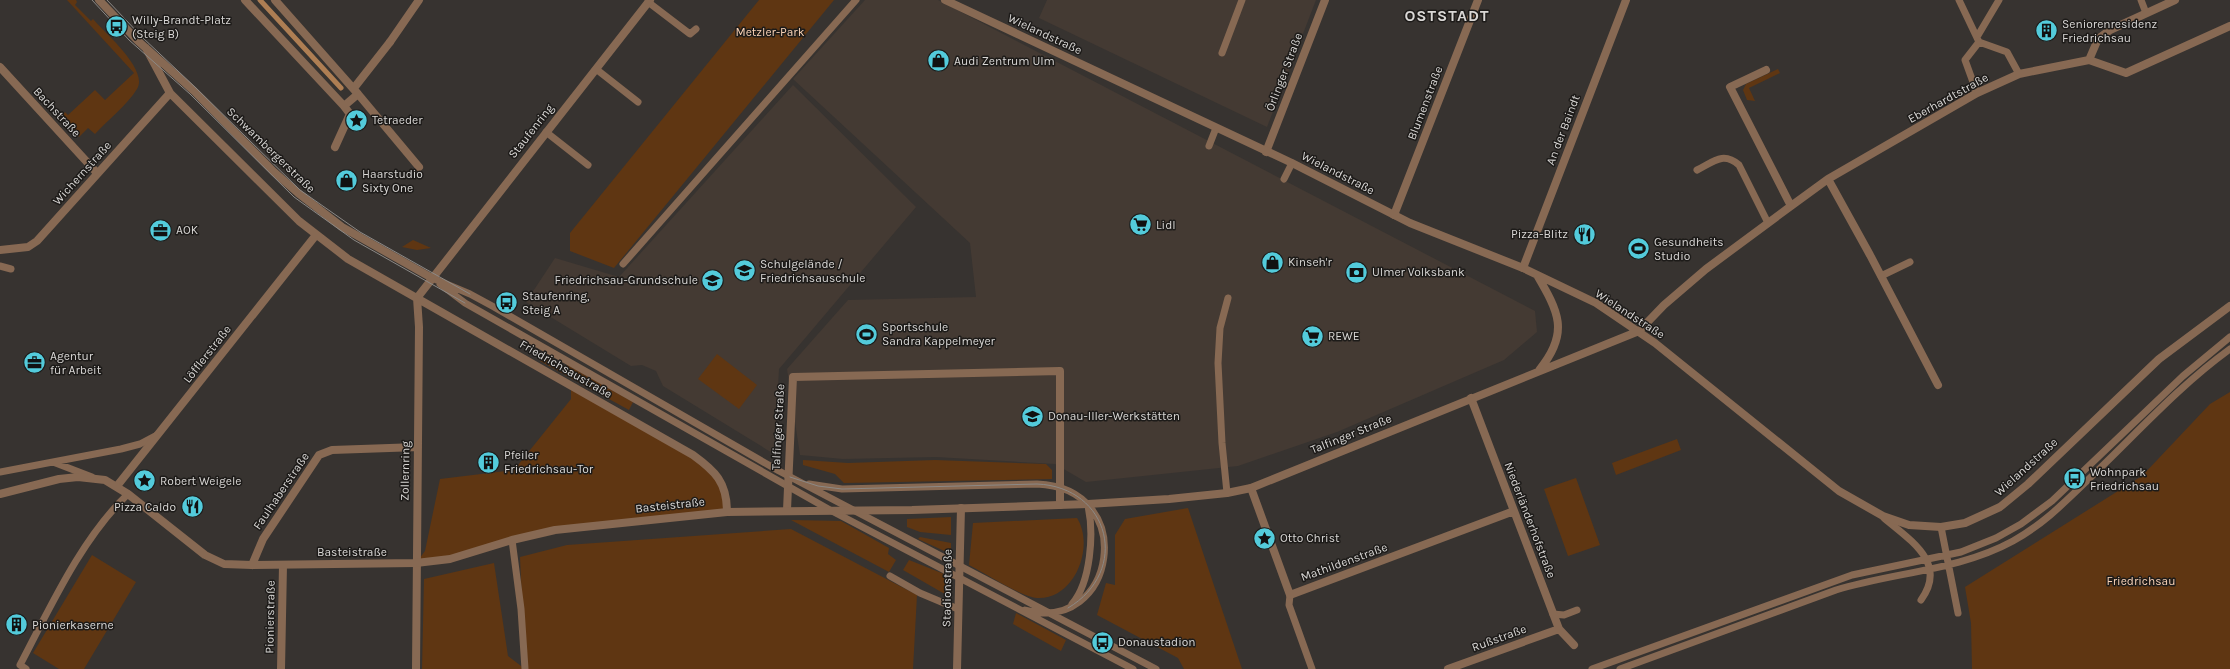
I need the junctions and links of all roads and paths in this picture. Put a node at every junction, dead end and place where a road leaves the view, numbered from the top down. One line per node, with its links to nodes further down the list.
1 (99, 0): 20 (street, Schwambergerstraße)
2 (245, 0): 31 (street)
3 (275, 0): 27 (street)
4 (419, 0): 27 (street)
5 (856, 0): 50 (lane)
6 (945, 0): 32 (street, Wielandstraße)
7 (1242, 0): 21 (lane)
8 (1325, 0): 36 (street, Örlinger Straße)
9 (1478, 0): 45 (street, Blumenstraße)
10 (1626, 0): 52 (street, An der Baindt)
11 (1959, 0): 19 (lane)
12 (1999, 0): 19 (lane)
13 (2140, 0): 16 (lane)
14 (2175, 0): 16 (street)
15 (649, 1): 18 (lane); 24 (street, Staufenring)
16 (2146, 13): 22 (street)
17 (2230, 26): 22 (street)
18 (696, 29)
19 (1978, 40): 26 (lane); 29 (lane)
20 (146, 48): 28 (street, Schwambergerstraße); 56 (street, Schwambergerstraße)
21 (1222, 53)
22 (2089, 60): 26 (street, Eberhardtstraße)
23 (0, 67): 41 (street, Bachstraße)
24 (596, 69): 30 (lane); 33 (street, Staufenring)
25 (1766, 70): 44 (street)
26 (2019, 74): 29 (street, Eberhardtstraße)
27 (356, 91): 31 (street); 39 (street)
28 (170, 93): 41 (street, Wichernstraße); 47 (street, Schwambergerstraße)
29 (1977, 93): 43 (street, Eberhardtstraße)
30 (638, 102)
31 (344, 106): 35 (street)
32 (1216, 128): 34 (lane); 36 (street, Wielandstraße)
33 (546, 132): 38 (lane); 56 (street, Staufenring)
34 (1209, 146)
35 (335, 147)
36 (1266, 152): 37 (street, Wielandstraße)
37 (1292, 163): 42 (lane); 45 (street, Wielandstraße)
38 (588, 165)
39 (419, 167)
40 (1697, 170): 46 (lane)
41 (97, 173): 48 (street, Wichernstraße)
42 (1284, 179)
43 (1828, 179): 44 (street, Eberhardtstraße); 55 (street)
44 (1791, 206): 46 (street, Eberhardtstraße)
45 (1394, 216): 52 (street, Wielandstraße)
46 (1768, 223): 60 (street, Eberhardtstraße)
47 (316, 235): 57 (street, Friedrichsaustraße); 66 (street, Löfflerstraße)
48 (0, 250)
49 (1910, 262): 55 (lane)
50 (623, 264)
51 (0, 266): 53 (lane)
52 (1523, 268): 54 (street, Wielandstraße)
53 (11, 269)
54 (1536, 274): 60 (street, Wielandstraße); 63 (street)
55 (1882, 276): 64 (street)
56 (432, 278): 57 (street); 70 (lane); 73 (lane)
57 (417, 298): 67 (street, Zollernring); 85 (street, Friedrichsaustraße)
58 (1228, 298): 76 (lane)
59 (2230, 306): 88 (street, Wielandstraße)
60 (1639, 331): 63 (street, Talfinger Straße); 87 (street, Wielandstraße)
61 (2230, 337): 91 (lane)
62 (2230, 349): 97 (lane)
63 (1539, 370): 65 (street, Talfinger Straße)
64 (1938, 385)
65 (1471, 398): 75 (street, Talfinger Straße); 86 (street, Niederländerhofstraße)
66 (160, 432): 68 (lane); 72 (street, Löfflerstraße)
67 (418, 448): 94 (street, Zollernring); 95 (street, Faulhaberstraße)
68 (53, 462): 69 (lane); 71 (lane)
69 (0, 472)
70 (789, 476): 73 (street, Talfinger Straße); 74 (lane); 74 (street, Talfinger Straße); 84 (lane)
71 (94, 478): 72 (street, Basteistraße); 77 (street, Basteistraße)
72 (117, 486): 78 (street, Basteistraße)
73 (788, 486): 82 (street, Talfinger Straße); 83 (lane)
74 (1060, 487): 79 (lane); 80 (street, Talfinger Straße)
75 (1251, 488): 76 (street, Talfinger Straße); 102 (street, Mathildenstraße)
76 (1227, 493): 79 (street, Talfinger Straße)
77 (0, 494)
78 (128, 494): 95 (street, Basteistraße); 113 (lane)
79 (1088, 504): 80 (street, Talfinger Straße); 105 (lane); 105 (lane)
80 (1060, 505): 81 (street, Talfinger Straße)
81 (961, 508): 84 (street, Talfinger Straße); 98 (street, Stadionstraße)
82 (787, 510): 83 (street, Talfinger Straße); 85 (street)
83 (830, 510): 84 (street, Talfinger Straße); 101 (lane)
84 (854, 510): 98 (lane)
85 (727, 512): 89 (street, Basteistraße)
86 (1514, 512): 102 (street, Mathildenstraße); 110 (street, Niederländerhofstraße)
87 (1883, 516): 88 (street, Wielandstraße); 93 (lane)
88 (1941, 527): 90 (lane)
89 (512, 540): 94 (street, Basteistraße); 116 (lane)
90 (1944, 540): 91 (lane); 92 (lane)
91 (1948, 556): 92 (lane); 97 (lane)
92 (1938, 558): 93 (lane); 99 (lane)
93 (1927, 560): 99 (lane); 122 (lane)
94 (416, 563): 96 (street, Basteistraße); 115 (street, Zollernring)
95 (252, 565): 96 (street, Basteistraße)
96 (283, 565): 114 (street, Pionierstraße)
97 (1950, 565): 99 (lane); 109 (lane)
98 (959, 566): 101 (street, Stadionstraße); 108 (lane)
99 (1932, 568): 103 (lane); 123 (lane)
100 (890, 576): 106 (lane)
101 (959, 578): 104 (lane); 106 (street, Stadionstraße)
102 (1290, 595): 120 (lane)
103 (1921, 600)
104 (1004, 602): 108 (lane); 118 (lane)
105 (1068, 608): 108 (lane)
106 (958, 609): 117 (street, Stadionstraße)
107 (1577, 610): 110 (lane)
108 (1049, 613): 119 (lane)
109 (1958, 613)
110 (1553, 614): 111 (street, Niederländerhofstraße)
111 (1559, 629): 112 (street, Niederländerhofstraße); 121 (street, Rußstraße)
112 (1574, 645)
113 (26, 669)
114 (281, 669)
115 (416, 669)
116 (525, 669)
117 (957, 669)
118 (1134, 669)
119 (1156, 669)
120 (1312, 669)
121 (1448, 669)
122 (1592, 669)
123 (1620, 669)

